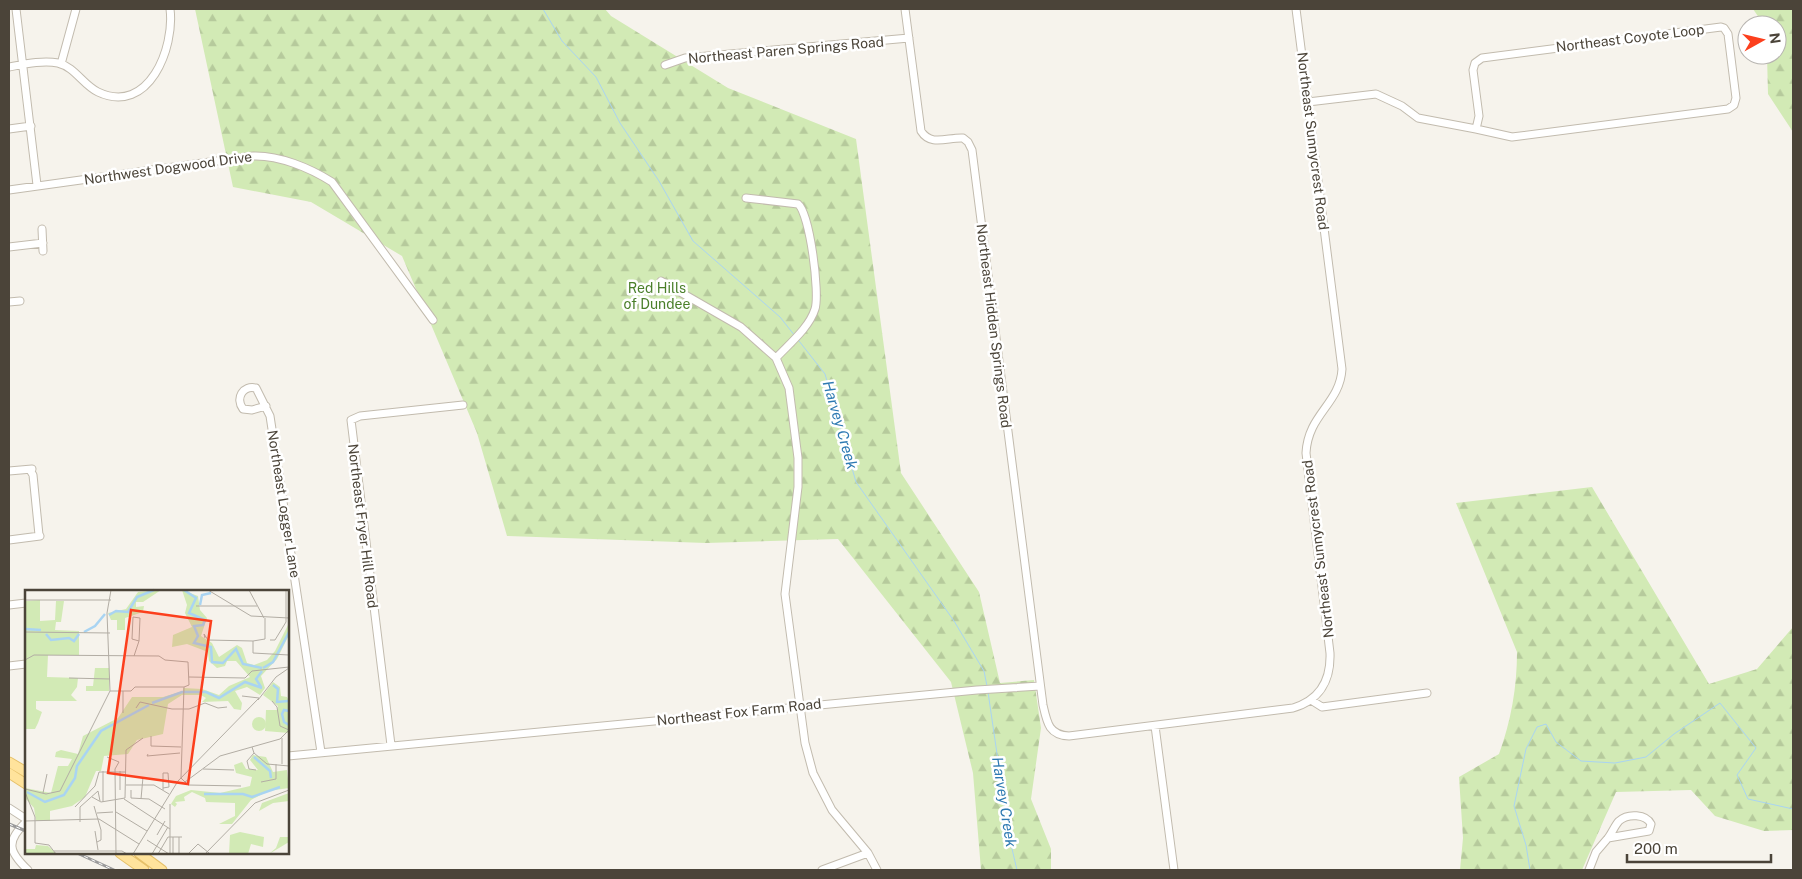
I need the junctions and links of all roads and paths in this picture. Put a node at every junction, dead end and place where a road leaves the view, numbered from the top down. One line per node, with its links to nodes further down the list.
1 (16, 9): 8 (street)
2 (76, 9): 7 (street)
3 (170, 9): 7 (street)
4 (905, 9): 6 (street, Northeast Hidden Springs Road)
5 (1296, 9): 11 (street, Northeast Sunnycrest Road)
6 (909, 38): 9 (street, Northeast Paren Springs Road); 33 (street, Northeast Hidden Springs Road)
7 (61, 64): 8 (street)
8 (23, 65): 10 (street); 12 (street)
9 (665, 65)
10 (9, 66)
11 (1308, 102): 14 (street, Northeast Coyote Loop); 35 (street, Northeast Sunnycrest Road)
12 (31, 126): 13 (street); 15 (street)
13 (9, 129)
14 (1476, 129): 14 (street, Northeast Coyote Loop)
15 (37, 185): 16 (street, Northwest Dogwood Drive); 23 (street, Northwest Dogwood Drive)
16 (9, 190)
17 (746, 198): 24 (street)
18 (42, 229): 19 (street)
19 (9, 247)
20 (661, 281): 24 (street)
21 (20, 301): 22 (street)
22 (9, 302)
23 (433, 320)
24 (776, 358): 36 (street)
25 (266, 406): 39 (street, Northeast Logger Lane)
26 (464, 406): 38 (street, Northeast Fryer Hill Road)
27 (9, 472): 28 (street)
28 (9, 540)
29 (25, 603): 30 (street)
30 (9, 605)
31 (25, 664): 32 (street)
32 (9, 666)
33 (1040, 686): 36 (street, Northeast Fox Farm Road); 37 (street)
34 (1427, 693): 35 (street)
35 (1312, 700): 37 (street)
36 (801, 706): 38 (street, Northeast Fox Farm Road); 50 (street)
37 (1155, 726): 59 (street)
38 (391, 745): 39 (street, Northeast Fox Farm Road)
39 (321, 752): 40 (street, Northeast Fox Farm Road)
40 (289, 756)
41 (9, 762): 42 (main road)
42 (25, 771)
43 (9, 773): 44 (main road)
44 (25, 783)
45 (9, 808): 46 (street)
46 (25, 820)
47 (25, 822): 49 (street)
48 (1608, 838): 48 (street); 53 (street)
49 (10, 850): 54 (street)
50 (868, 853): 57 (street); 58 (street)
51 (121, 854): 55 (main road)
52 (140, 854): 56 (main road)
53 (1589, 868)
54 (28, 870)
55 (144, 870)
56 (162, 870)
57 (822, 870)
58 (877, 870)
59 (1174, 870)

